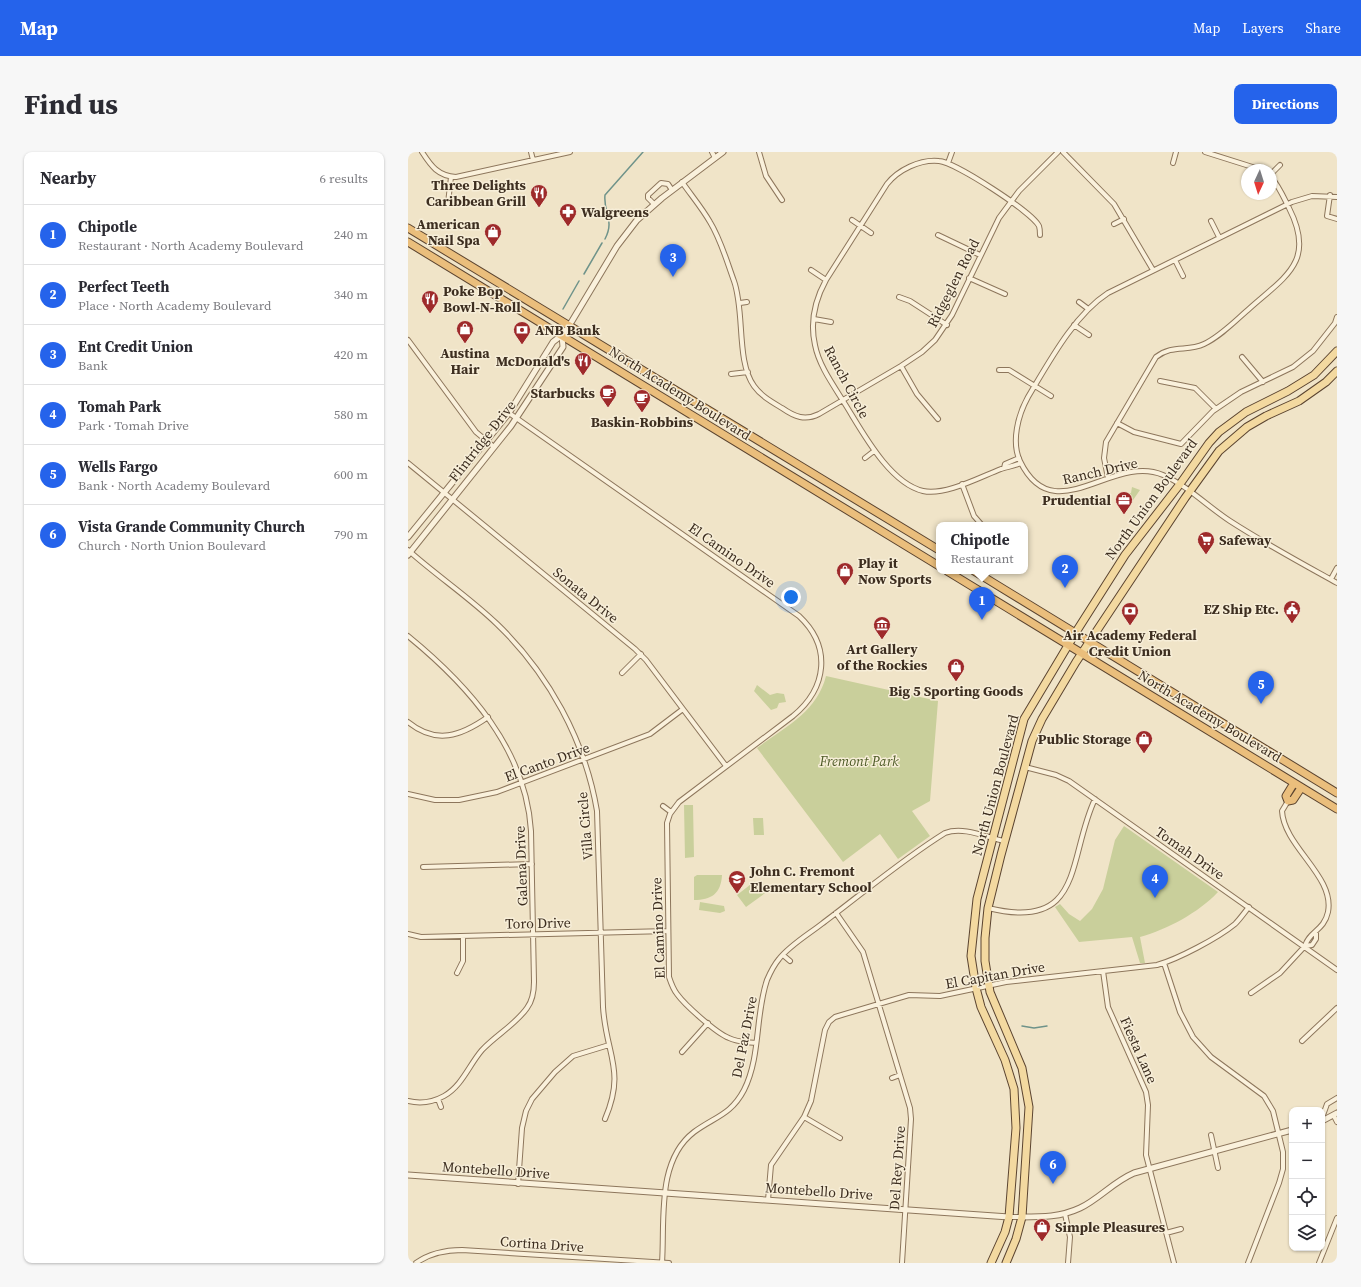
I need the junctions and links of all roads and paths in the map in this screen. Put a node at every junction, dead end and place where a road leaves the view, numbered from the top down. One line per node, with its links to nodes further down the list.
1 (422, 152): 19 (street)
2 (531, 152): 13 (street)
3 (570, 152): 13 (street)
4 (712, 152): 12 (street)
5 (724, 152): 12 (street, Flintridge Drive)
6 (759, 152): 25 (street)
7 (952, 152): 14 (street)
8 (1058, 152): 26 (street, Ridgeglen Road)
9 (1063, 152): 31 (street)
10 (1176, 152): 15 (street)
11 (1205, 152): 16 (street)
12 (715, 158): 20 (street, Flintridge Drive)
13 (533, 160): 19 (street)
14 (948, 163): 26 (street, Ranch Circle); 35 (street, Ranch Circle)
15 (1173, 163)
16 (1243, 164)
17 (1280, 165): 18 (street)
18 (1277, 168)
19 (451, 177): 27 (street)
20 (682, 182): 22 (street, Flintridge Drive); 53 (street, Ridgeglen Road)
21 (1277, 186): 29 (street)
22 (672, 190): 28 (street, Flintridge Drive); 28 (street)
23 (1330, 195): 24 (street, Ranch Drive); 29 (street, Ranch Drive); 30 (street)
24 (1337, 197)
25 (782, 200)
26 (1011, 202): 39 (street, Ranch Circle); 42 (street, Ridgeglen Road)
27 (448, 203)
28 (654, 204): 60 (street, Flintridge Drive)
29 (1287, 204): 40 (street, Ranch Drive); 83 (street)
30 (1337, 218)
31 (1124, 219): 34 (street); 45 (street)
32 (852, 220): 35 (street)
33 (1211, 221): 40 (street)
34 (1114, 224)
35 (861, 226): 37 (street); 48 (street, Ranch Circle)
36 (408, 228): 60 (highway, North Academy Boulevard)
37 (871, 233)
38 (938, 235): 42 (street)
39 (1040, 235)
40 (1219, 238): 43 (street, Ranch Drive)
41 (408, 242): 61 (highway, North Academy Boulevard)
42 (980, 255): 47 (street, Ridgeglen Road)
43 (1175, 260): 45 (street, Ranch Drive); 46 (street)
44 (811, 270): 48 (street)
45 (1153, 270): 54 (street, Ranch Drive)
46 (1183, 276)
47 (969, 278): 49 (street); 59 (street, Ridgeglen Road)
48 (826, 280): 56 (street, Ranch Circle)
49 (1005, 294)
50 (899, 297): 59 (street)
51 (747, 302): 53 (street)
52 (1079, 302): 54 (street)
53 (740, 303): 70 (street, Ridgeglen Road)
54 (1087, 308): 58 (street, Ranch Drive)
55 (1337, 317): 73 (street)
56 (814, 319): 57 (street, Ranch Circle); 78 (street, Ranch Circle)
57 (831, 322)
58 (1074, 324): 62 (street); 75 (street, Ranch Drive)
59 (947, 325): 67 (street, Ridgeglen Road)
60 (569, 326): 61 (street, Flintridge Drive); 100 (highway, North Academy Boulevard)
61 (562, 335): 74 (street, Flintridge Drive); 76 (street, Flintridge Drive); 102 (highway, North Academy Boulevard)
62 (1089, 335)
63 (408, 340): 64 (street)
64 (410, 346): 84 (street)
65 (1337, 351): 94 (main road, North Union Boulevard)
66 (1242, 357): 73 (street)
67 (901, 366): 78 (street, Ridgeglen Road); 82 (street)
68 (999, 370): 75 (street)
69 (1337, 370): 95 (main road, North Union Boulevard)
70 (748, 372): 71 (street); 78 (street, Ridgeglen Road)
71 (730, 374)
72 (1160, 381): 79 (street)
73 (1263, 382): 79 (street)
74 (528, 383): 76 (street); 80 (street, Flintridge Drive)
75 (1035, 386): 77 (street); 88 (street, Ranch Drive)
76 (536, 388): 81 (street, Flintridge Drive)
77 (1051, 396)
78 (843, 400): 86 (street, Ranch Circle)
79 (1216, 409): 83 (street)
80 (509, 413): 81 (street, El Camino Drive); 84 (street, Flintridge Drive)
81 (517, 418): 85 (street, Flintridge Drive); 119 (street, El Camino Drive)
82 (938, 419)
83 (1117, 423): 92 (street)
84 (487, 441): 85 (street); 96 (street, Flintridge Drive)
85 (494, 447): 97 (street, Flintridge Drive)
86 (874, 451): 87 (street); 93 (street, Ranch Circle)
87 (865, 458)
88 (1018, 458): 90 (street, Ranch Drive); 91 (street, Ranch Circle)
89 (408, 463): 96 (street, Sonata Drive)
90 (1021, 463): 91 (street, Ranch Circle); 92 (street, Ranch Drive)
91 (1004, 468): 93 (street, Ranch Circle)
92 (1108, 478): 94 (street, Ranch Drive)
93 (962, 484): 98 (street)
94 (1180, 484): 95 (street, Ranch Drive); 108 (main road, North Union Boulevard)
95 (1190, 492): 106 (street, Ranch Drive); 110 (main road, North Union Boulevard)
96 (444, 493): 97 (street, Sonata Drive); 99 (street, Flintridge Drive)
97 (452, 500): 101 (street, Flintridge Drive); 112 (street, Sonata Drive)
98 (979, 522)
99 (408, 537)
100 (936, 548)
101 (409, 552): 118 (street, Villa Circle)
102 (936, 564)
103 (1337, 568): 106 (street)
104 (952, 574): 111 (highway, North Academy Boulevard)
105 (979, 574): 108 (highway, North Academy Boulevard)
106 (1331, 579): 107 (street, Ranch Drive)
107 (1337, 583)
108 (1076, 632): 110 (highway, North Academy Boulevard); 111 (main road, North Union Boulevard)
109 (408, 636): 116 (street, Galena Drive)
110 (1090, 641): 113 (main road, North Union Boulevard); 124 (highway, North Academy Boulevard)
111 (1068, 645): 113 (highway, North Academy Boulevard); 131 (main road, North Union Boulevard)
112 (641, 654): 114 (street); 115 (street, Sonata Drive)
113 (1082, 654): 120 (main road, North Union Boulevard); 122 (highway, North Academy Boulevard)
114 (622, 673)
115 (683, 709): 118 (street, El Canto Drive); 119 (street, Sonata Drive)
116 (488, 717): 117 (street); 121 (street, Galena Drive)
117 (408, 722)
118 (584, 760): 121 (street, El Canto Drive); 139 (street, Villa Circle)
119 (726, 766): 130 (street, El Camino Drive)
120 (1025, 766): 126 (street, Tomah Drive); 132 (main road, North Union Boulevard)
121 (522, 782): 125 (street, El Canto Drive); 133 (street, Galena Drive)
122 (1294, 783): 123 (highway, North Academy Boulevard); 127 (highway)
123 (1301, 788): 127 (highway); 129 (highway, North Academy Boulevard)
124 (1337, 793)
125 (408, 794)
126 (1095, 799): 135 (street, Tomah Drive); 136 (street)
127 (1288, 801): 143 (street)
128 (663, 806): 130 (street)
129 (1337, 809)
130 (672, 812): 138 (street, El Camino Drive)
131 (993, 839): 132 (street, Del Paz Drive); 137 (street, Del Paz Drive); 151 (main road, North Union Boulevard)
132 (1004, 841): 136 (main road, North Union Boulevard)
133 (532, 864): 134 (street); 141 (street, Galena Drive)
134 (423, 867)
135 (1249, 907): 143 (street, Tomah Drive); 146 (street, El Capitan Drive)
136 (988, 908): 150 (main road, North Union Boulevard)
137 (836, 914): 144 (street, Del Paz Drive); 153 (street, Del Rey Drive)
138 (668, 931): 139 (street, Toro Drive); 155 (street, El Camino Drive)
139 (601, 933): 141 (street, Toro Drive); 158 (street, Villa Circle)
140 (408, 934): 142 (street, Toro Drive)
141 (534, 934): 142 (street, Toro Drive); 163 (street, Galena Drive)
142 (463, 936): 149 (street)
143 (1305, 946): 147 (street, Tomah Drive); 152 (street)
144 (783, 954): 145 (street); 157 (street, Del Paz Drive)
145 (790, 961)
146 (1164, 963): 148 (street, El Capitan Drive); 173 (street)
147 (1337, 970)
148 (1103, 971): 150 (street, El Capitan Drive); 178 (street, Fiesta Lane)
149 (457, 973)
150 (988, 985): 151 (street, El Capitan Drive); 186 (main road, North Union Boulevard)
151 (976, 988): 153 (street, El Capitan Drive); 185 (main road, North Union Boulevard)
152 (1251, 993)
153 (878, 1004): 160 (street, Del Rey Drive); 168 (street, El Capitan Drive)
154 (1337, 1008): 156 (street)
155 (708, 1023): 157 (street, El Camino Drive); 159 (street)
156 (1302, 1041)
157 (756, 1042): 181 (street, Del Paz Drive)
158 (610, 1045): 170 (street, Villa Circle); 180 (street)
159 (682, 1052)
160 (900, 1075): 161 (street); 183 (street, Del Rey Drive)
161 (892, 1078)
162 (1337, 1098): 166 (street)
163 (438, 1099): 164 (street, Galena Drive); 165 (street)
164 (408, 1101)
165 (441, 1107)
166 (1325, 1110)
167 (1335, 1114): 169 (street); 171 (street)
168 (804, 1117): 175 (street); 182 (street, El Capitan Drive)
169 (1325, 1118)
170 (604, 1119)
171 (1337, 1122)
172 (1289, 1131): 173 (street, Montebello Drive)
173 (1279, 1134): 176 (street, Montebello Drive); 199 (street)
174 (1211, 1135): 176 (street)
175 (840, 1138)
176 (1214, 1151): 177 (street); 178 (street, Montebello Drive)
177 (1218, 1168)
178 (1149, 1169): 184 (street, Montebello Drive); 189 (street, Fiesta Lane)
179 (408, 1176): 180 (street, Montebello Drive)
180 (518, 1184): 181 (street, Montebello Drive)
181 (666, 1193): 182 (street, Montebello Drive); 192 (street, Del Paz Drive)
182 (768, 1200): 183 (street, Montebello Drive)
183 (905, 1209): 185 (street, Montebello Drive); 194 (street, Del Rey Drive)
184 (1065, 1214): 186 (street, Montebello Drive); 197 (street)
185 (1009, 1217): 186 (street, Montebello Drive); 195 (main road, North Union Boulevard)
186 (1022, 1217): 196 (main road, North Union Boulevard)
187 (1337, 1218): 200 (street)
188 (1181, 1229): 189 (street)
189 (1166, 1233): 198 (street, Fiesta Lane)
190 (599, 1261): 191 (street, Cortina Drive); 192 (street, Cortina Drive)
191 (416, 1263)
192 (662, 1263): 193 (street, Cortina Drive)
193 (669, 1263)
194 (902, 1263)
195 (991, 1263)
196 (1006, 1263)
197 (1068, 1263)
198 (1174, 1263)
199 (1248, 1263)
200 (1319, 1263)

